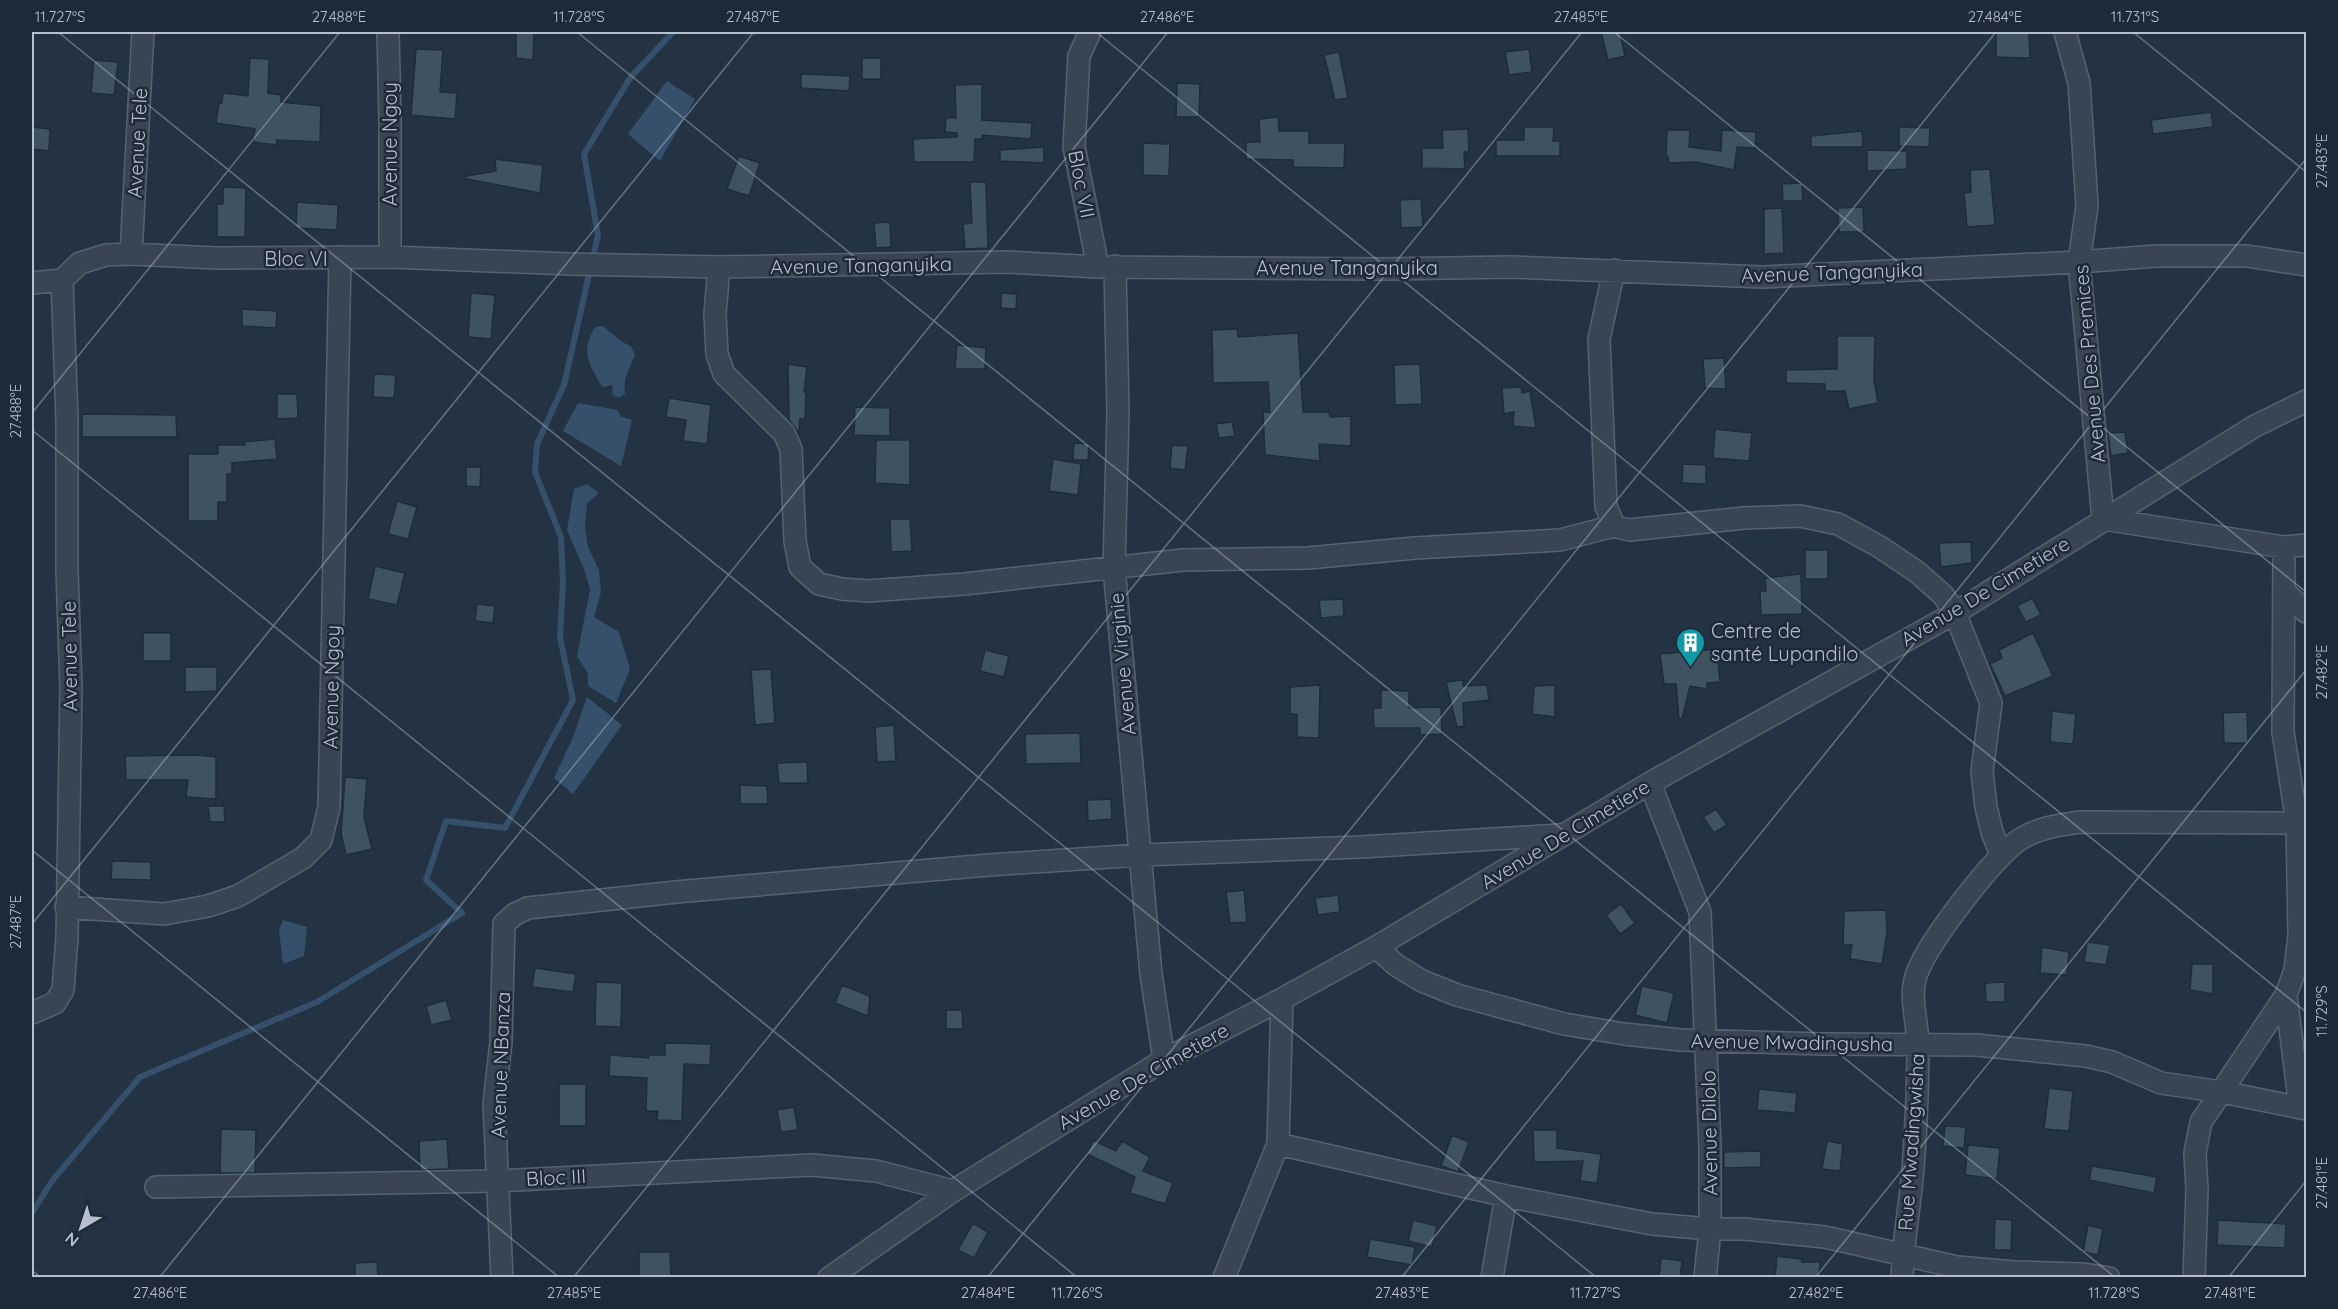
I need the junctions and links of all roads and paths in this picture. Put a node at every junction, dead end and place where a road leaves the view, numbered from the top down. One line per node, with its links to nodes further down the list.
1 (143, 32): 5 (street, Avenue Tele)
2 (388, 32): 7 (street, Avenue Ngoy)
3 (1090, 32): 12 (street, Bloc VII)
4 (2065, 32): 8 (street, Avenue Des Premices)
5 (131, 255): 6 (street, Bloc VI); 14 (street, Bloc VI)
6 (340, 257): 7 (street, Bloc VI); 30 (street, Avenue Ngoy)
7 (390, 257): 9 (street, Bloc VI)
8 (2079, 262): 10 (street, Avenue Tanganyika); 13 (street, Avenue Tanganyika); 17 (street, Avenue Des Premices)
9 (614, 265): 11 (street, Avenue Tanganyika)
10 (2307, 265)
11 (719, 267): 12 (street, Avenue Tanganyika); 21 (street)
12 (1106, 267): 13 (street, Avenue Tanganyika); 21 (street, Avenue Virginie)
13 (1614, 270): 18 (street)
14 (62, 280): 15 (street); 30 (street, Avenue Tele)
15 (32, 283)
16 (2307, 401): 17 (street, Avenue De Cimetiere)
17 (2103, 519): 20 (street); 24 (street, Avenue De Cimetiere)
18 (1614, 526): 21 (street); 24 (street)
19 (2307, 545): 20 (street)
20 (2284, 547): 22 (street)
21 (1114, 568): 28 (street, Avenue Virginie)
22 (2285, 592): 23 (street); 26 (street)
23 (2307, 612)
24 (1955, 613): 25 (street, Avenue De Cimetiere); 29 (street)
25 (1650, 783): 27 (street, Avenue De Cimetiere); 35 (street, Avenue Dilolo)
26 (2302, 823): 29 (street); 32 (street)
27 (1564, 835): 28 (street); 31 (street, Avenue De Cimetiere)
28 (1140, 855): 37 (street, Avenue Virginie); 41 (street, Avenue NBanza)
29 (2001, 855): 36 (street, Rue Mwadingwisha)
30 (66, 907): 34 (street, Avenue Tele)
31 (1376, 947): 33 (street, Avenue De Cimetiere); 35 (street, Avenue Mwadingusha)
32 (2286, 995): 38 (street); 39 (street)
33 (1282, 999): 37 (street, Avenue De Cimetiere); 40 (street)
34 (32, 1013)
35 (1707, 1041): 36 (street, Avenue Mwadingusha); 45 (street, Avenue Dilolo)
36 (1918, 1043): 38 (street, Avenue Mwadingusha); 46 (street, Rue Mwadingwisha)
37 (1164, 1060): 43 (street, Avenue De Cimetiere)
38 (2222, 1092): 39 (street, Avenue Mwadingusha); 54 (street)
39 (2303, 1108)
40 (1278, 1144): 44 (street); 49 (street)
41 (498, 1181): 42 (street, Bloc III); 43 (street, Bloc III); 47 (street, Avenue NBanza)
42 (156, 1187)
43 (953, 1191): 48 (street, Avenue De Cimetiere)
44 (1506, 1196): 45 (street); 50 (street)
45 (1710, 1229): 46 (street); 51 (street, Avenue Dilolo)
46 (1902, 1254): 52 (street, Rue Mwadingwisha); 53 (street)
47 (502, 1278)
48 (829, 1278)
49 (1224, 1278)
50 (1492, 1278)
51 (1704, 1278)
52 (1902, 1278)
53 (2109, 1278)
54 (2194, 1278)

